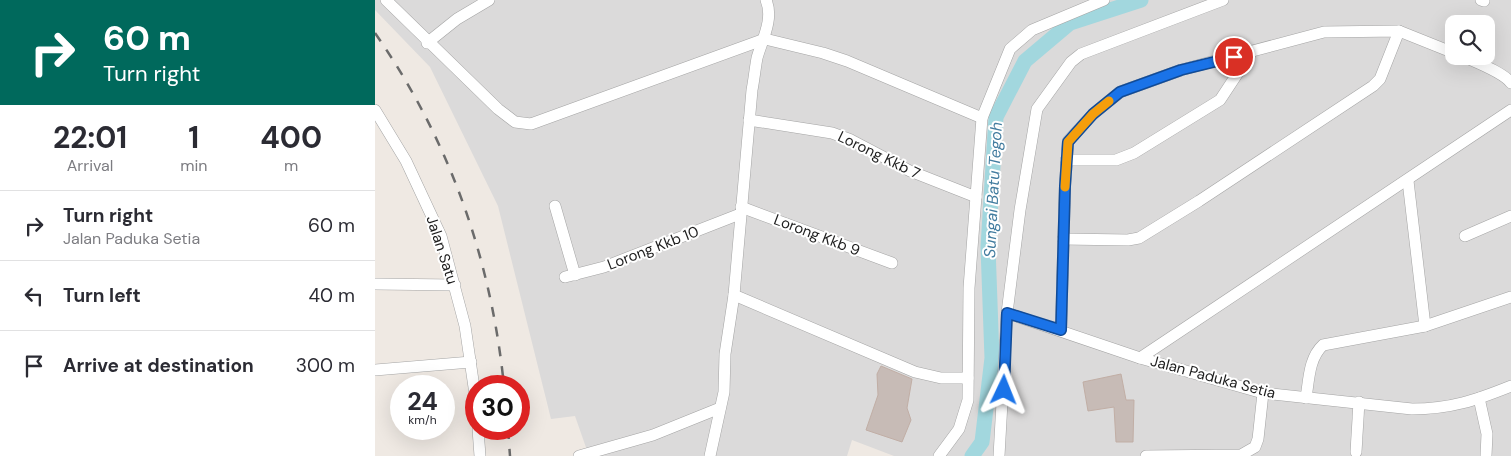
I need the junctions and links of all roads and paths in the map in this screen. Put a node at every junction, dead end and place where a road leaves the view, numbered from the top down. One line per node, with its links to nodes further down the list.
1 (386, 0): 8 (street)
2 (489, 0): 8 (street)
3 (767, 0): 7 (street)
4 (1104, 0): 15 (street)
5 (1223, 0): 30 (street)
6 (1399, 31): 9 (street); 10 (street); 24 (street)
7 (765, 39): 8 (street); 15 (street); 16 (street)
8 (427, 43)
9 (1445, 49)
10 (1251, 53): 17 (street); 17 (street)
11 (1482, 65): 12 (street)
12 (1511, 83)
13 (375, 110): 27 (street, Jalan Satu)
14 (1511, 110): 18 (street)
15 (982, 118): 19 (street)
16 (749, 120): 19 (street, Lorong Kkb 7); 21 (street)
17 (1066, 160): 24 (street)
18 (1408, 181): 31 (street); 33 (street)
19 (976, 197): 37 (street)
20 (555, 206): 21 (street, Lorong Kkb 10)
21 (740, 211): 25 (street, Lorong Kkb 9); 28 (street)
22 (1511, 216): 23 (street)
23 (1465, 236)
24 (1063, 238): 32 (street)
25 (892, 263)
26 (375, 284): 27 (street)
27 (455, 285): 34 (street, Jalan Satu)
28 (734, 295): 37 (street); 43 (street)
29 (1511, 297): 31 (street)
30 (1007, 313): 32 (street, Jalan Paduka Setia); 51 (street)
31 (1425, 326): 40 (street)
32 (1061, 330): 33 (street, Jalan Paduka Setia)
33 (1140, 358): 39 (street, Jalan Paduka Setia)
34 (471, 362): 35 (street); 36 (street, Jalan Satu)
35 (375, 370)
36 (473, 375)
37 (969, 378): 46 (street)
38 (1511, 386): 41 (street, Jalan Paduka Setia)
39 (1263, 394): 40 (street, Jalan Paduka Setia); 47 (street)
40 (1305, 398): 42 (street, Jalan Paduka Setia)
41 (1479, 398): 42 (street, Jalan Paduka Setia); 53 (street)
42 (1359, 402): 45 (street)
43 (720, 408): 49 (street); 50 (street)
44 (479, 440): 48 (street)
45 (1356, 452)
46 (943, 454)
47 (1241, 455): 52 (street)
48 (480, 456)
49 (579, 456)
50 (709, 456)
51 (999, 456)
52 (1146, 456)
53 (1486, 456)

